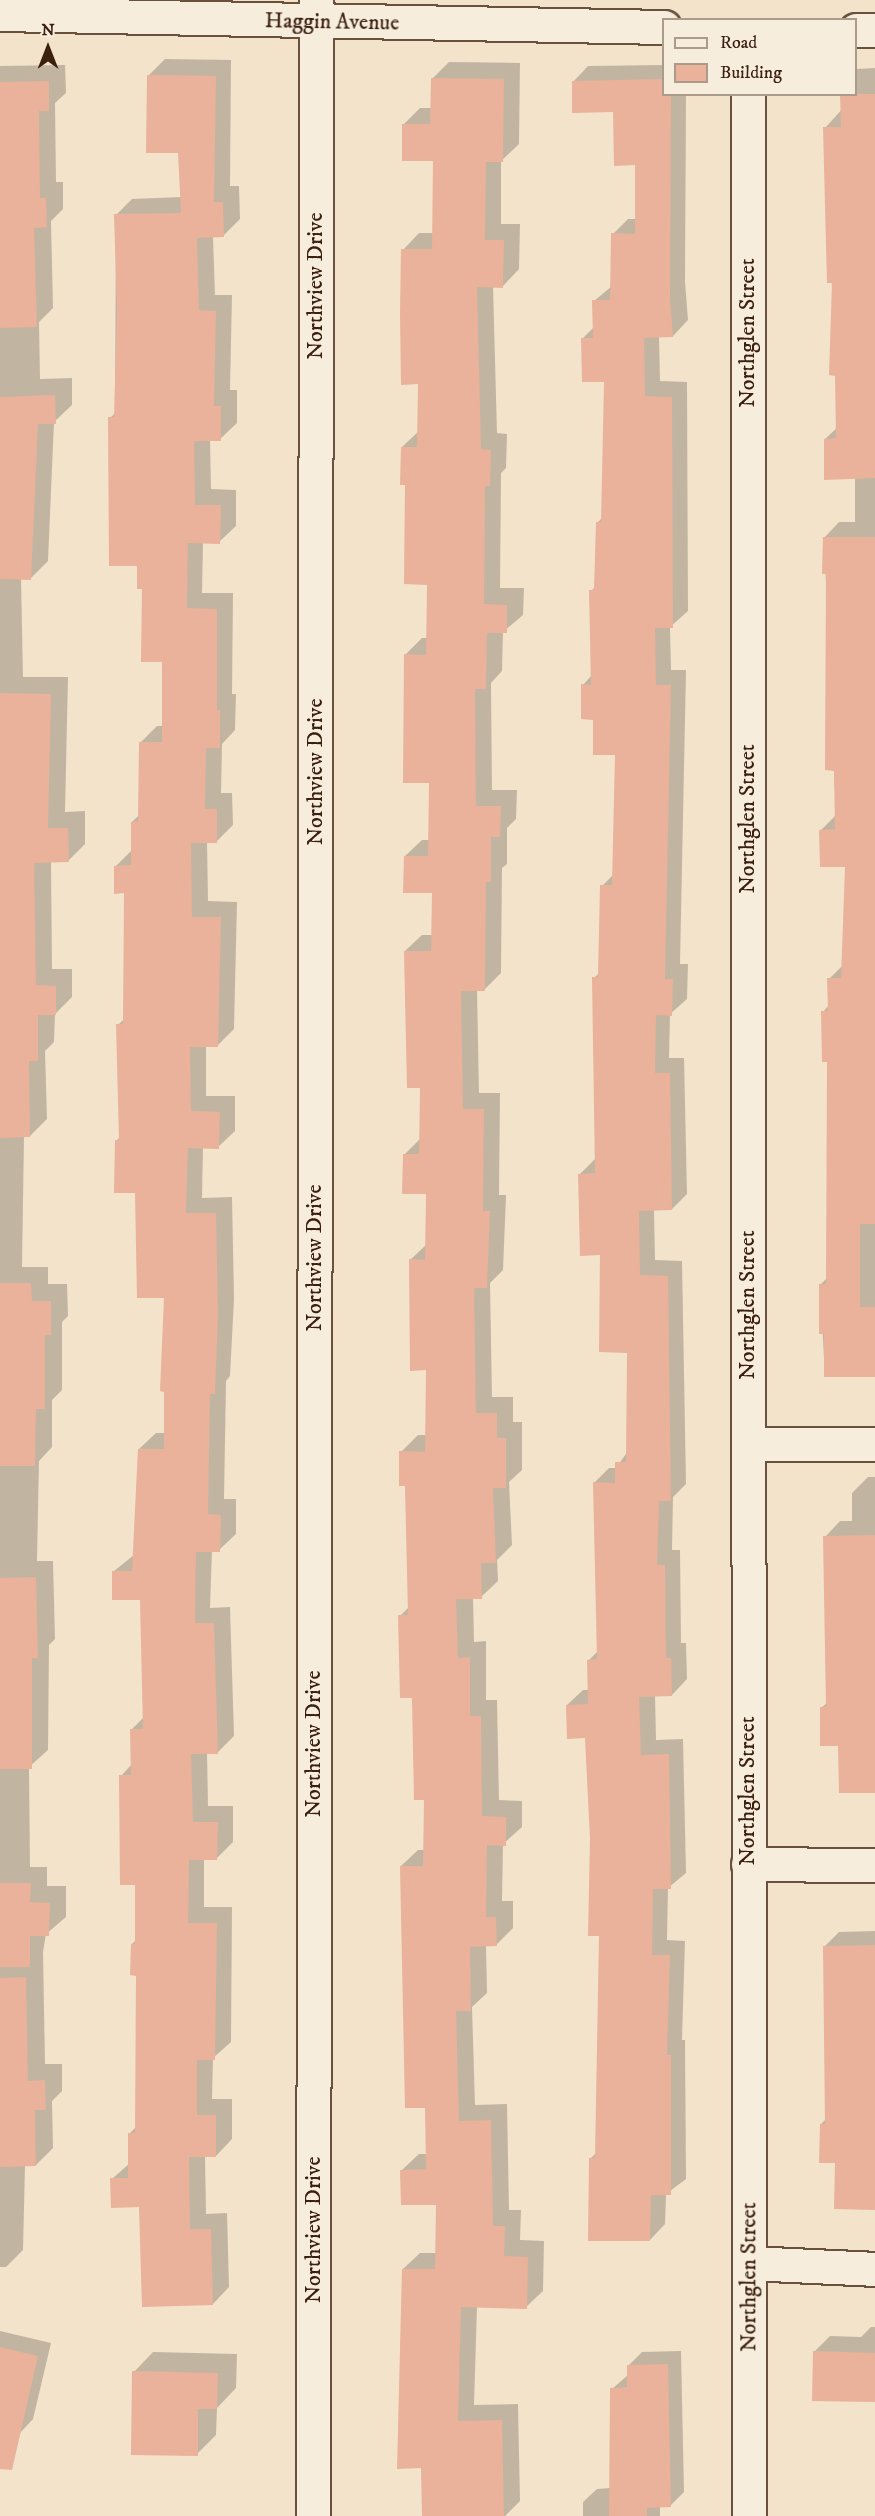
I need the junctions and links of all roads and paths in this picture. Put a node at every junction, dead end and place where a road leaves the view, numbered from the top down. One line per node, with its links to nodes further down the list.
1 (316, 11): 2 (street, Haggin Avenue); 3 (street, Haggin Avenue); 13 (street, Northview Drive)
2 (0, 14)
3 (662, 27)
4 (857, 30): 5 (street)
5 (875, 30)
6 (748, 96): 7 (street, Northglen Street)
7 (748, 1444): 8 (street); 9 (street, Northglen Street)
8 (875, 1444)
9 (748, 1864): 10 (street); 11 (street, Northglen Street)
10 (875, 1865)
11 (749, 2262): 12 (street); 14 (street, Northglen Street)
12 (875, 2269)
13 (313, 2516)
14 (749, 2516)

